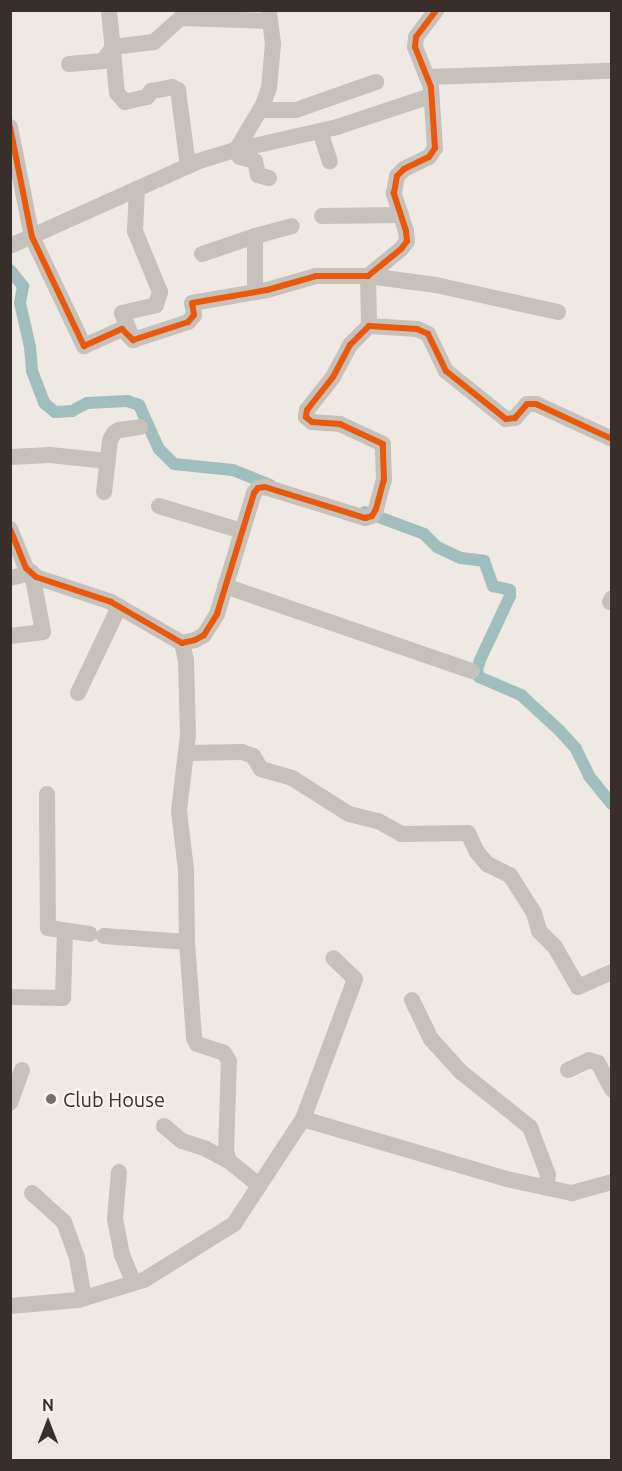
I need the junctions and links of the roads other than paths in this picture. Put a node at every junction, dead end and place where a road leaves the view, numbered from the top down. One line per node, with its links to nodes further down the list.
1 (109, 10): 4 (street)
2 (436, 10): 7 (street)
3 (269, 16): 4 (street); 10 (street)
4 (113, 47): 5 (street); 15 (street)
5 (69, 64)
6 (612, 71): 7 (street)
7 (427, 77): 9 (street)
8 (376, 82): 10 (street)
9 (431, 96): 12 (street); 18 (street)
10 (260, 110): 13 (street)
11 (10, 127): 22 (street)
12 (320, 131): 13 (street); 14 (street)
13 (236, 150): 15 (street); 16 (street)
14 (330, 161)
15 (188, 166): 17 (street)
16 (269, 178)
17 (137, 189): 22 (street); 29 (street)
18 (401, 215): 19 (street); 25 (street)
19 (322, 216)
20 (292, 226): 21 (street)
21 (255, 236): 24 (street); 26 (street)
22 (32, 237): 23 (street); 29 (street)
23 (10, 246)
24 (202, 254)
25 (368, 276): 26 (street); 27 (street); 28 (street)
26 (255, 292): 29 (street)
27 (558, 312)
28 (369, 326): 31 (street); 37 (street)
29 (134, 340)
30 (140, 427): 33 (street)
31 (612, 439)
32 (10, 458): 33 (street)
33 (108, 460): 34 (street)
34 (104, 492)
35 (159, 506): 37 (street)
36 (10, 529): 38 (street)
37 (242, 531): 40 (street)
38 (32, 573): 39 (street); 41 (street); 42 (street)
39 (10, 578)
40 (225, 586): 43 (street); 44 (street)
41 (119, 607): 43 (street); 45 (street)
42 (10, 636)
43 (182, 643): 46 (street)
44 (472, 671)
45 (78, 693)
46 (187, 753): 49 (street); 51 (street)
47 (46, 794): 48 (street)
48 (65, 931): 49 (street); 52 (street)
49 (187, 942): 60 (street)
50 (333, 958): 58 (street)
51 (612, 972)
52 (10, 997)
53 (412, 1000): 64 (street)
54 (21, 1070): 57 (street)
55 (568, 1070): 56 (street)
56 (612, 1089)
57 (10, 1103)
58 (303, 1119): 63 (street); 64 (street)
59 (164, 1126): 60 (street)
60 (229, 1161): 63 (street)
61 (119, 1172): 66 (street)
62 (612, 1182): 64 (street)
63 (259, 1185): 66 (street)
64 (546, 1188)
65 (32, 1192): 67 (street)
66 (134, 1283): 67 (street)
67 (84, 1298): 68 (street)
68 (10, 1306)

